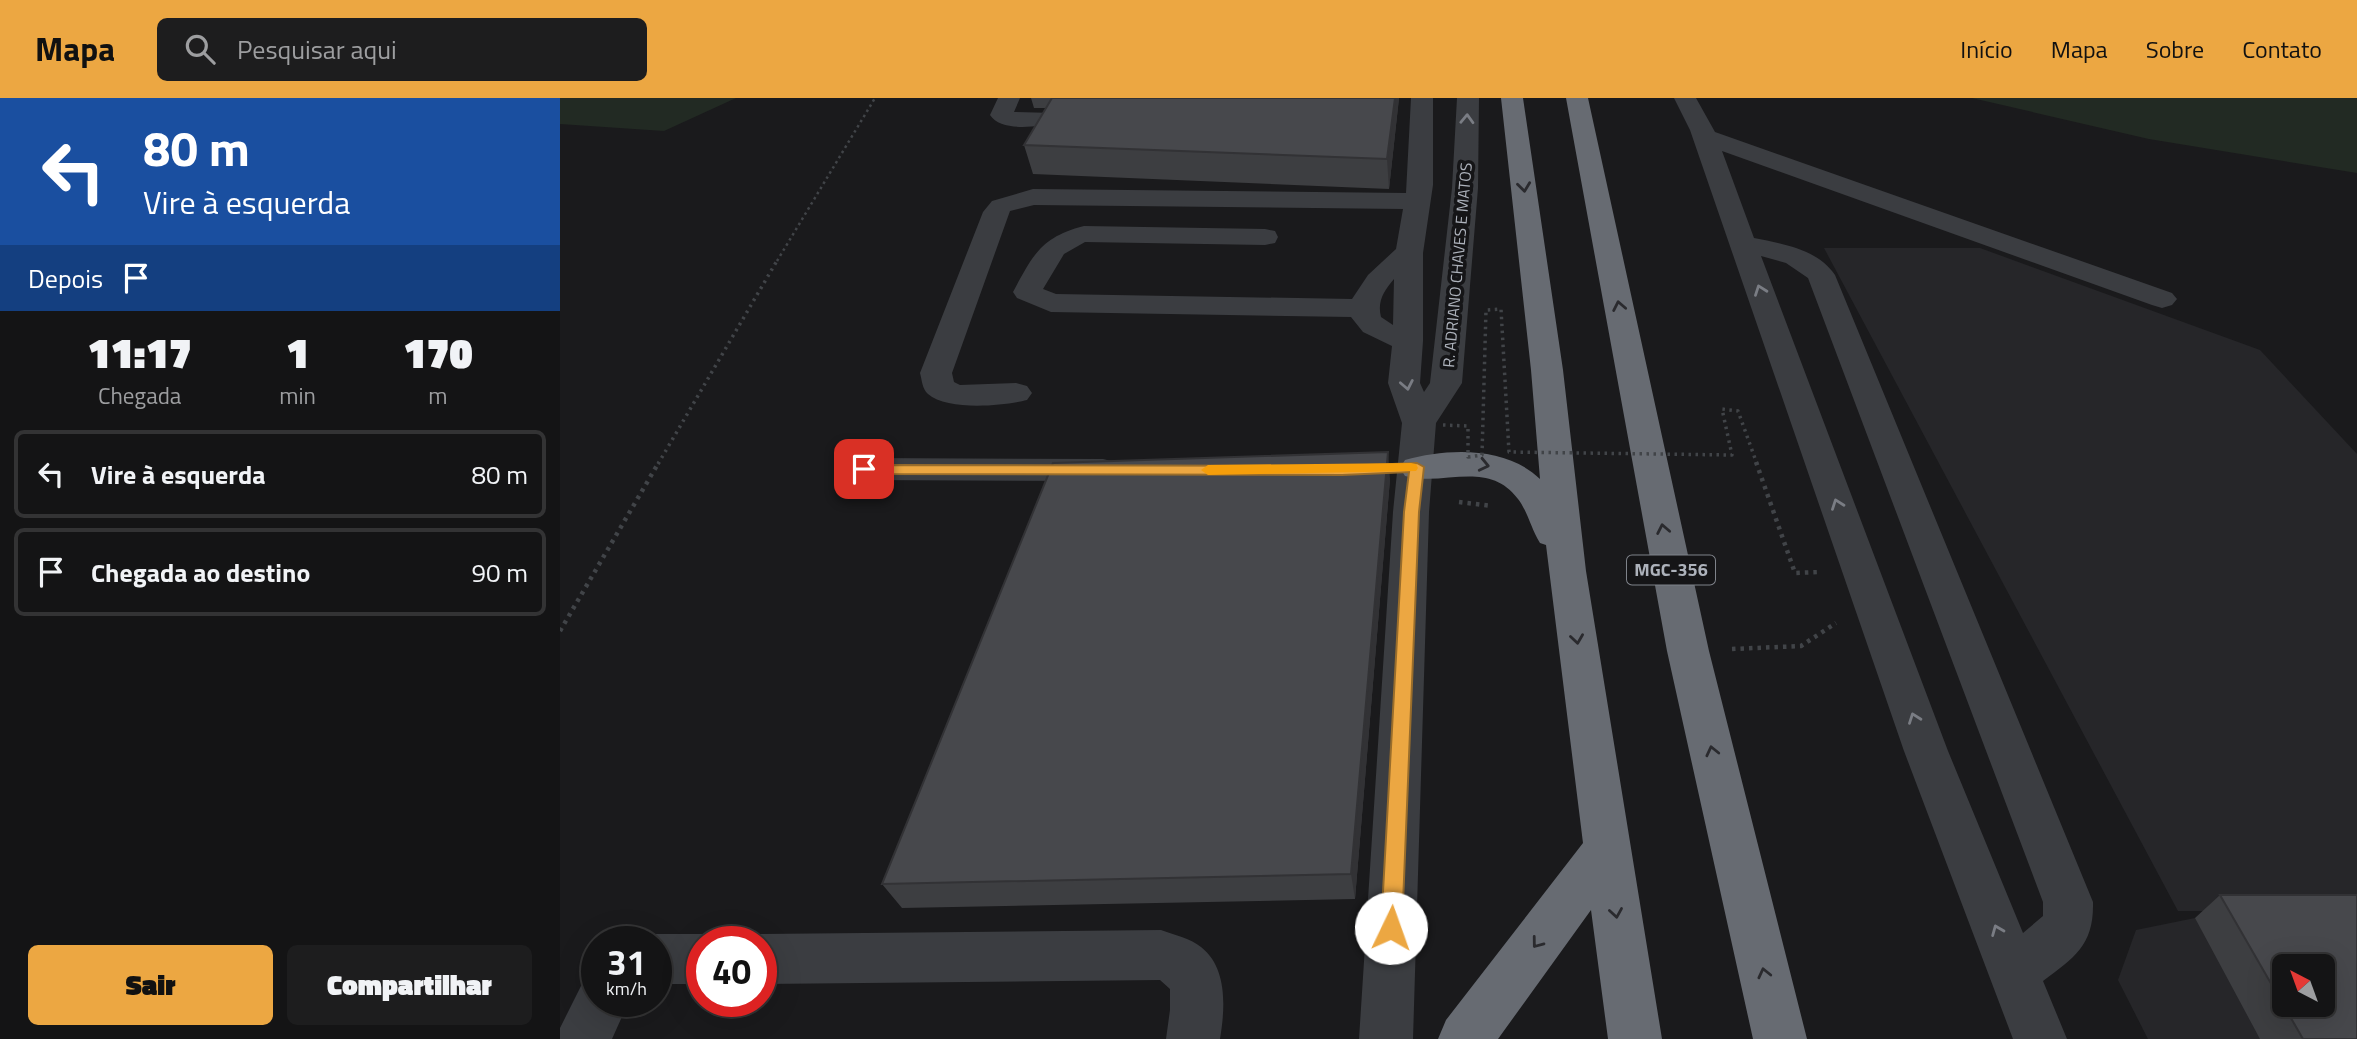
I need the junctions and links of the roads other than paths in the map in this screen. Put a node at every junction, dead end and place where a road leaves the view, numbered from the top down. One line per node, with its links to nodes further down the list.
1 (1009, 98): 7 (street)
2 (1422, 98): 9 (street)
3 (1468, 98): 17 (street, R. ADRIANO CHAVES E MATOS, one-way to 3)
4 (1512, 98): 21 (highway, one-way to 21)
5 (1577, 98): 31 (highway, MGC-356, one-way to 5)
6 (1685, 98): 8 (street)
7 (1046, 118)
8 (1705, 137): 11 (street); 13 (street)
9 (1418, 201): 12 (street); 16 (street)
10 (1265, 237): 14 (street)
11 (1744, 244): 24 (street, one-way to 11); 24 (street)
12 (1409, 253): 14 (street); 15 (street)
13 (2162, 299)
14 (1364, 305): 15 (street)
15 (1408, 341): 17 (street, one-way to 17)
16 (1016, 393)
17 (1431, 424): 18 (street)
18 (1398, 468): 21 (highway, one-way to 21); 28 (street)
19 (864, 469): 20 (street)
20 (1137, 470)
21 (1567, 571): 22 (highway, one-way to 22)
22 (1607, 849): 29 (highway, one-way to 29); 30 (highway, one-way to 30)
23 (777, 959): 27 (street)
24 (2014, 971): 32 (street)
25 (594, 1017): 26 (street)
26 (583, 1039)
27 (1193, 1039)
28 (1386, 1039)
29 (1465, 1039)
30 (1635, 1039)
31 (1780, 1039)
32 (2040, 1039)

